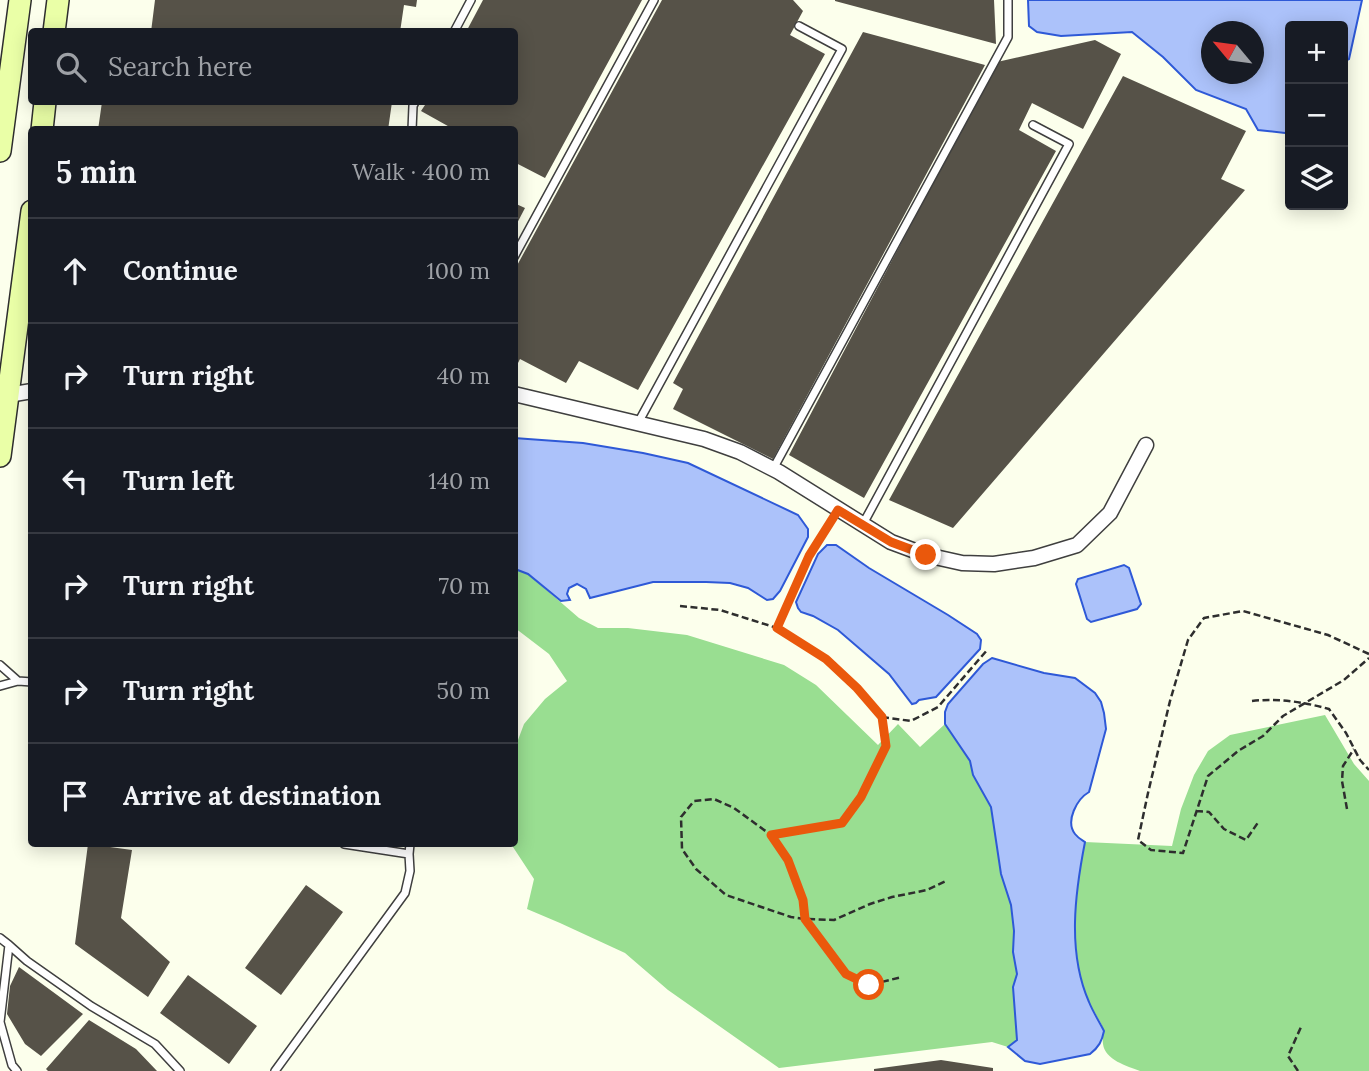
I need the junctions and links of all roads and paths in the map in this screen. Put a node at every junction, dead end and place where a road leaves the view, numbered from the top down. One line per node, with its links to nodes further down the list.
1 (20, 0): 14 (main road)
2 (58, 0): 7 (main road)
3 (471, 0): 8 (lane)
4 (654, 0): 16 (lane)
5 (1008, 0): 23 (lane)
6 (799, 26): 20 (lane)
7 (54, 28)
8 (456, 28)
9 (45, 105): 12 (main road)
10 (414, 105): 13 (lane)
11 (1033, 125): 25 (lane)
12 (42, 126)
13 (412, 126)
14 (0, 151)
15 (28, 242): 19 (main road)
16 (518, 250)
17 (28, 392): 19 (street)
18 (518, 395): 20 (street)
19 (8, 396): 22 (main road)
20 (637, 424): 23 (street)
21 (1146, 446): 25 (street)
22 (0, 456)
23 (773, 469): 24 (street)
24 (838, 510): 25 (street); 27 (path)
25 (863, 524)
26 (680, 606): 27 (path)
27 (777, 628): 36 (path)
28 (988, 649): 36 (path)
29 (1369, 656): 35 (path); 40 (path)
30 (0, 664): 31 (lane)
31 (18, 681): 32 (lane); 33 (lane)
32 (28, 682)
33 (0, 686)
34 (1252, 701): 35 (path)
35 (1307, 703): 37 (path); 40 (path)
36 (882, 717): 42 (path)
37 (1354, 748): 38 (path); 39 (path)
38 (1369, 769)
39 (1347, 809)
40 (1196, 811): 41 (path)
41 (1259, 821)
42 (771, 835): 47 (path); 47 (path)
43 (364, 847): 45 (lane)
44 (410, 847): 45 (lane)
45 (409, 854): 54 (lane)
46 (946, 881): 47 (path)
47 (805, 919): 50 (path)
48 (0, 938): 49 (lane)
49 (9, 945): 52 (lane); 53 (lane)
50 (902, 977)
51 (1301, 1027): 55 (path)
52 (17, 1071)
53 (180, 1071)
54 (275, 1071)
55 (1298, 1071)

